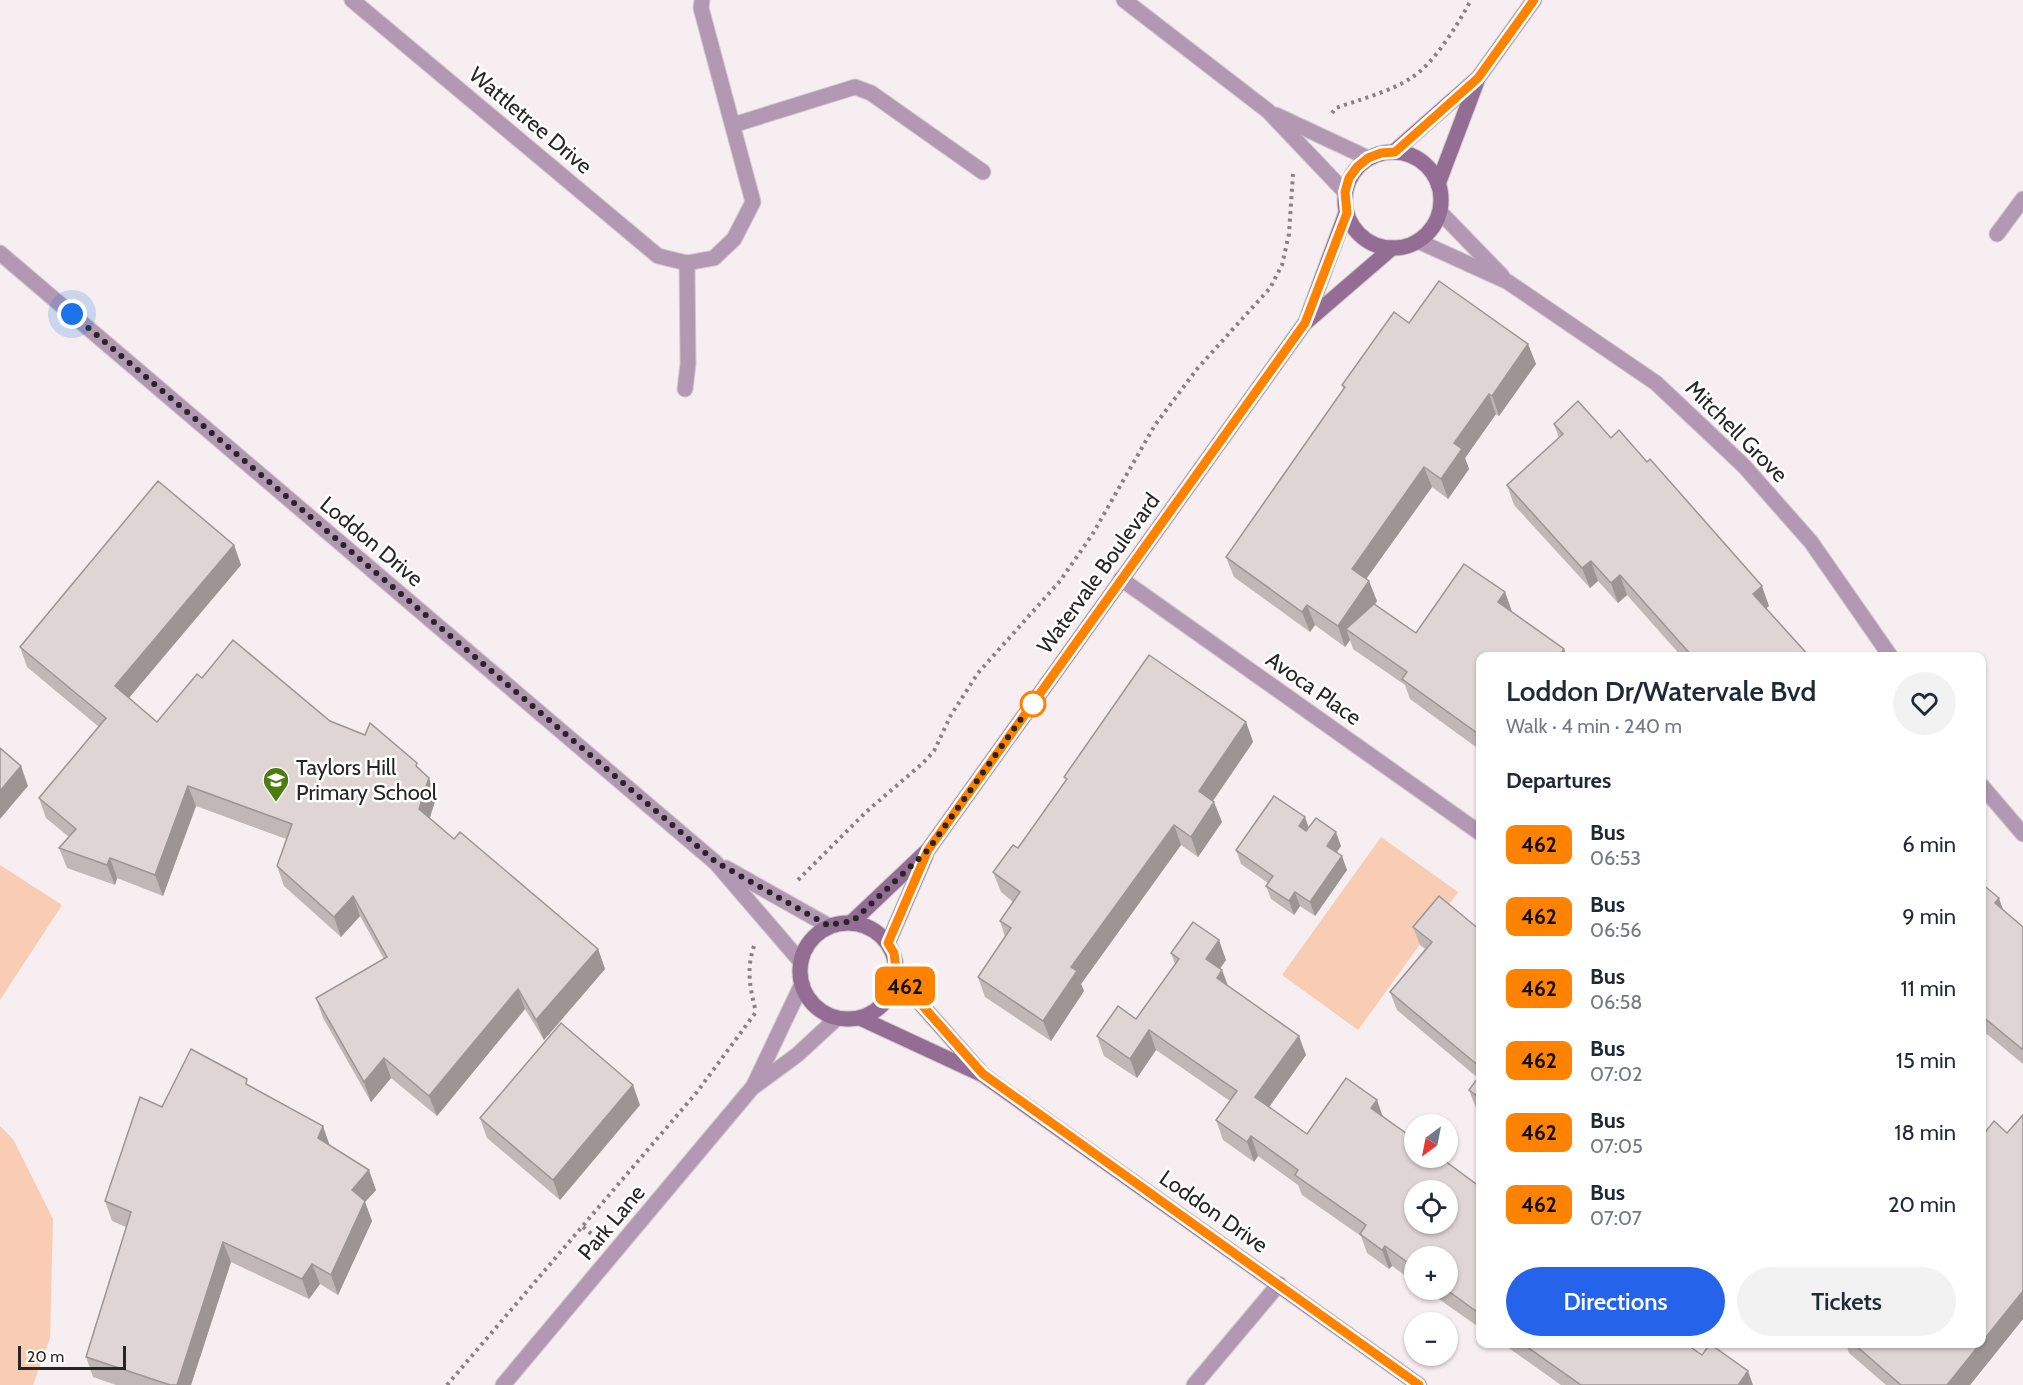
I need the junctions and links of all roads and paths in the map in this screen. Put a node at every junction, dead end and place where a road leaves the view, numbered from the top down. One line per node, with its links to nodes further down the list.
1 (352, 0): 23 (street, Wattletree Drive)
2 (702, 0): 8 (street, Wattletree Drive)
3 (1124, 0): 7 (street)
4 (1471, 0): 9 (path)
5 (1534, 0): 6 (street)
6 (1478, 78): 11 (street); 14 (street)
7 (1268, 111): 9 (street); 10 (street)
8 (733, 125): 13 (street); 23 (street, Wattletree Drive)
9 (1315, 134): 12 (street)
10 (1305, 150): 15 (street); 33 (path)
11 (1395, 152): 12 (street); 14 (street)
12 (1368, 158): 15 (street)
13 (983, 172)
14 (1438, 183): 17 (street)
15 (1345, 192): 18 (street)
16 (2023, 199): 19 (street)
17 (1440, 212): 20 (street); 24 (street, Mitchell Grove)
18 (1347, 213): 21 (street); 25 (street, Watervale Boulevard)
19 (1997, 234)
20 (1418, 241): 21 (street); 24 (street, Mitchell Grove)
21 (1392, 248): 25 (street, Watervale Boulevard)
22 (0, 253): 34 (street, Loddon Drive)
23 (687, 263): 26 (street)
24 (1508, 282): 28 (street, Mitchell Grove)
25 (1305, 323): 27 (street, Watervale Boulevard)
26 (685, 389)
27 (1121, 579): 30 (street, Avoca Place); 32 (street, Watervale Boulevard)
28 (1888, 652)
29 (1986, 791): 31 (street)
30 (1476, 830)
31 (2023, 834)
32 (928, 850): 35 (street, Watervale Boulevard); 37 (street, Watervale Boulevard)
33 (825, 851)
34 (716, 862): 36 (street, Loddon Drive); 38 (street, Loddon Drive)
35 (852, 922): 36 (street); 37 (street)
36 (829, 926): 38 (street)
37 (888, 943): 39 (street)
38 (801, 962): 40 (street)
39 (897, 977): 42 (street); 44 (street, Loddon Drive)
40 (802, 984): 41 (street); 43 (street, Park Lane)
41 (837, 1018): 42 (street); 45 (street, Park Lane)
42 (860, 1018): 44 (street, Loddon Drive)
43 (775, 1036): 45 (street, Park Lane); 47 (path)
44 (983, 1074): 46 (street, Loddon Drive)
45 (752, 1088): 48 (street, Park Lane)
46 (1279, 1284): 49 (street); 50 (street, Loddon Drive)
47 (447, 1385)
48 (503, 1385)
49 (1194, 1385)
50 (1419, 1385)

